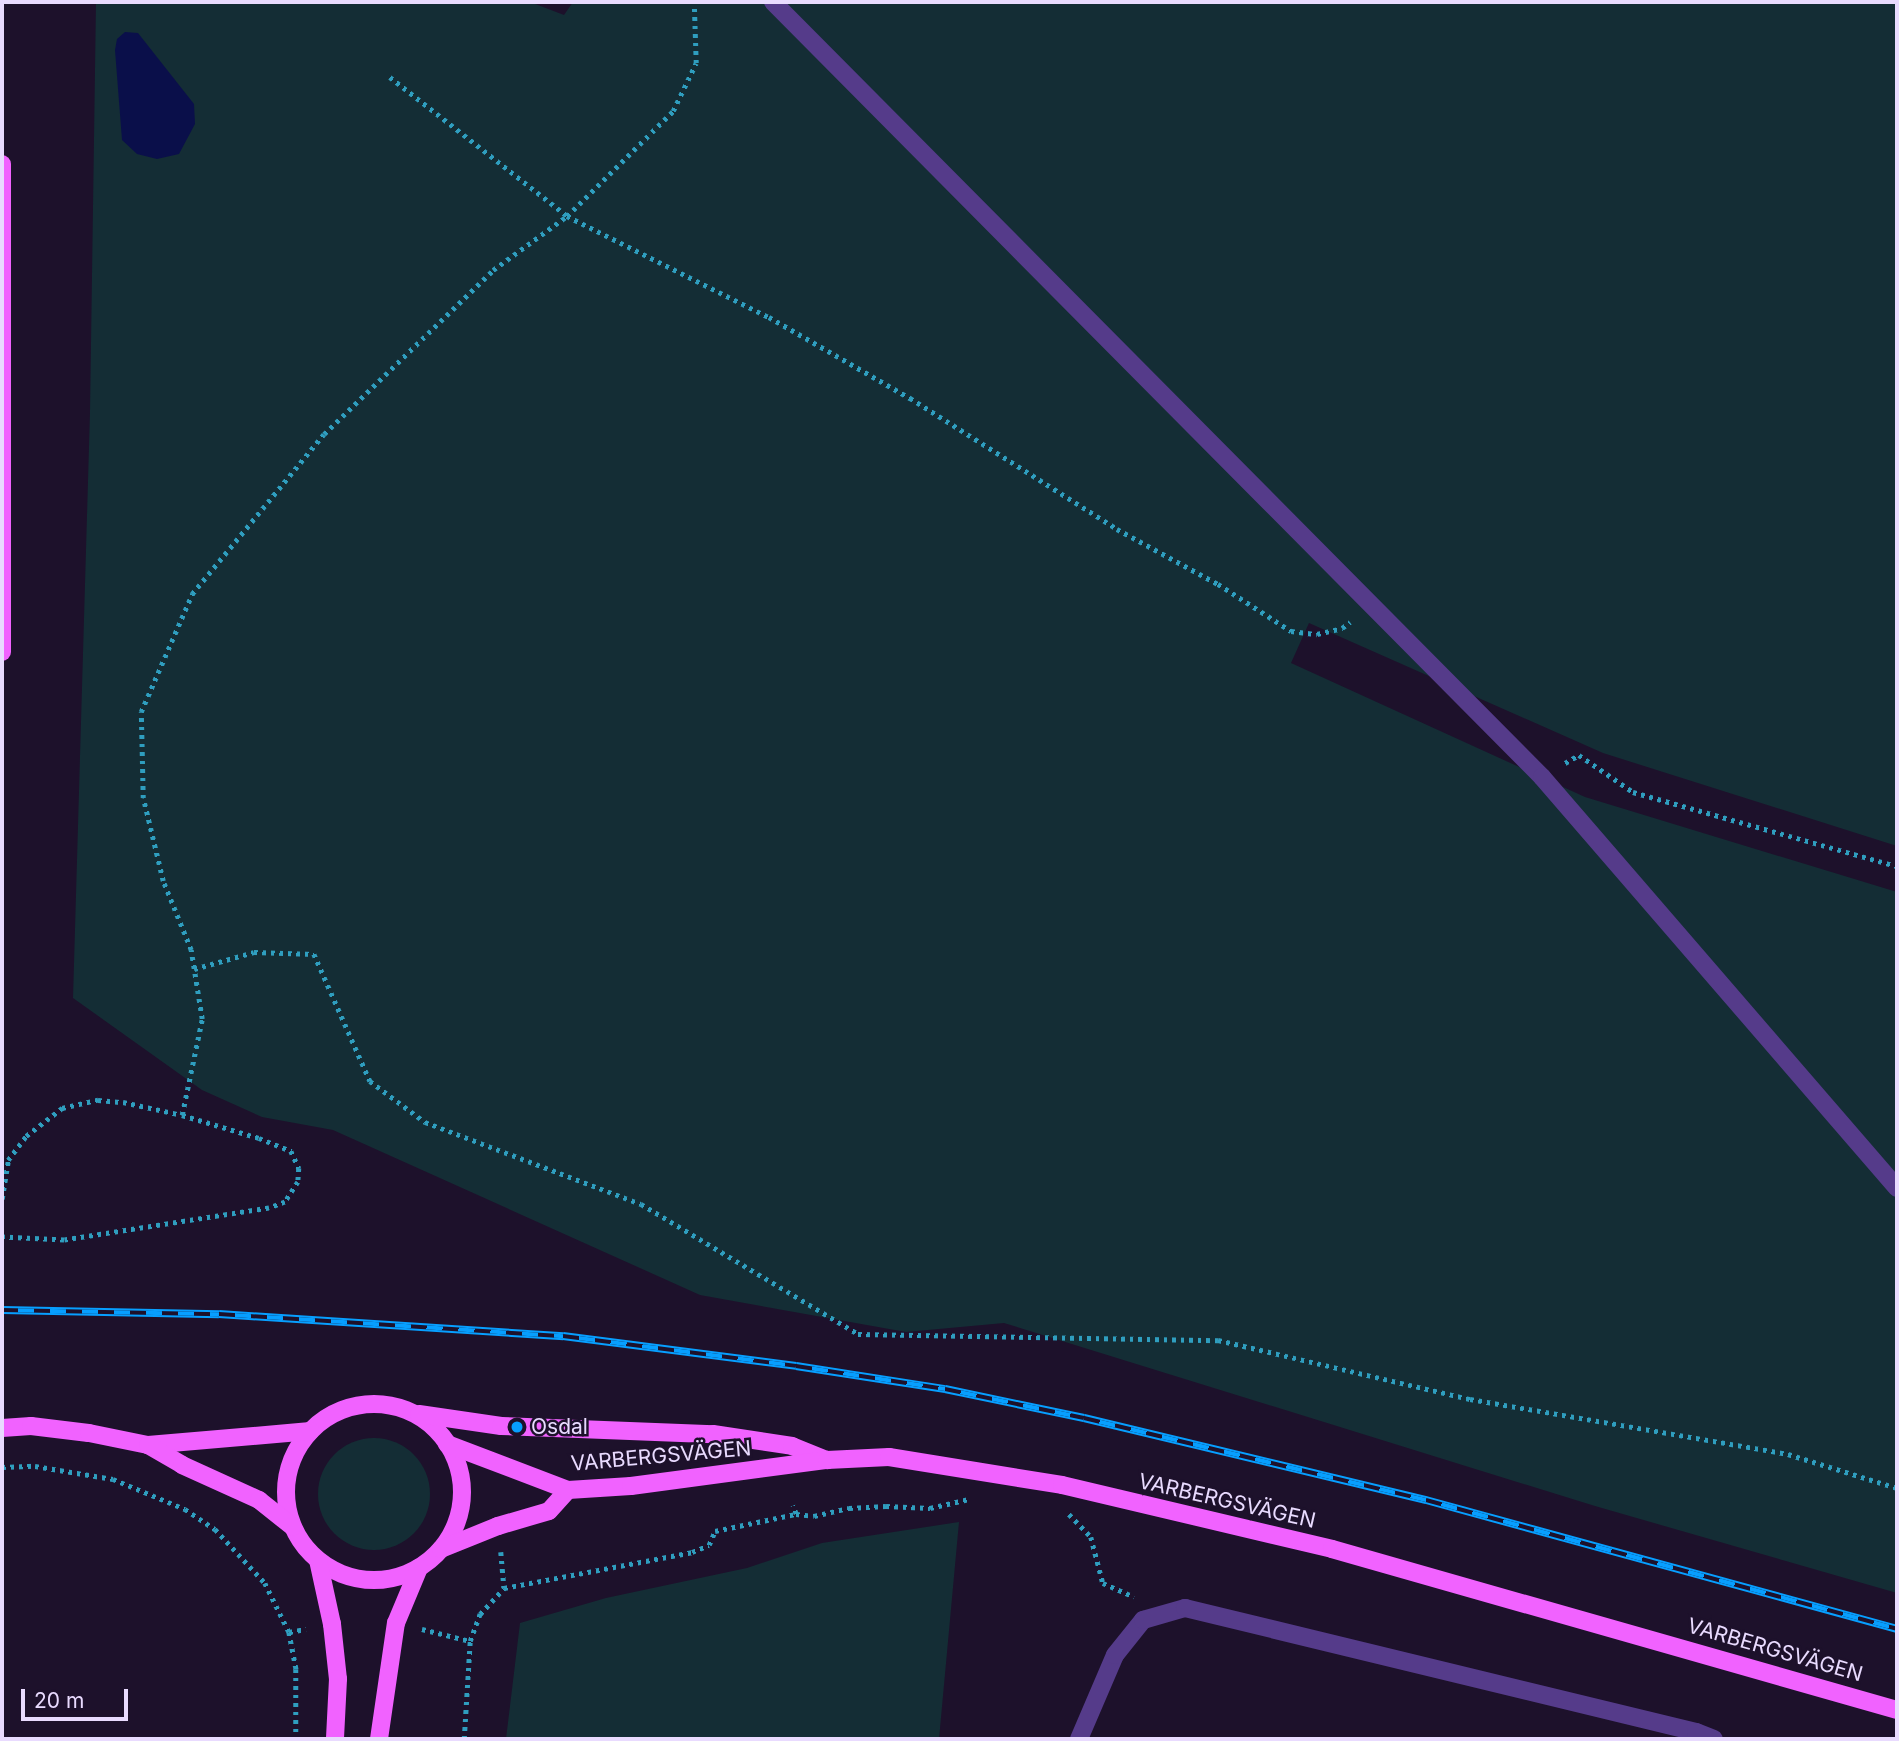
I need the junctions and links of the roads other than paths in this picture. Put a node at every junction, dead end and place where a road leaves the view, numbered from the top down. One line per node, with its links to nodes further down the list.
1 (773, 2): 4 (street)
2 (2, 163): 3 (main road)
3 (2, 652)
4 (1897, 1188)
5 (411, 1413): 7 (main road); 8 (main road); 10 (main road)
6 (2, 1428): 9 (main road)
7 (310, 1431): 9 (main road); 12 (main road)
8 (447, 1444): 11 (main road, VARBERGSVÄGEN); 13 (main road)
9 (148, 1445): 12 (main road)
10 (827, 1460): 11 (main road, VARBERGSVÄGEN); 16 (main road, VARBERGSVÄGEN)
11 (568, 1490): 13 (main road)
12 (293, 1527): 14 (main road)
13 (441, 1549): 15 (main road)
14 (318, 1560): 15 (main road); 17 (main road)
15 (419, 1568): 18 (main road)
16 (1897, 1710)
17 (335, 1739)
18 (379, 1739)
19 (1079, 1739): 20 (street)
20 (1714, 1739)

